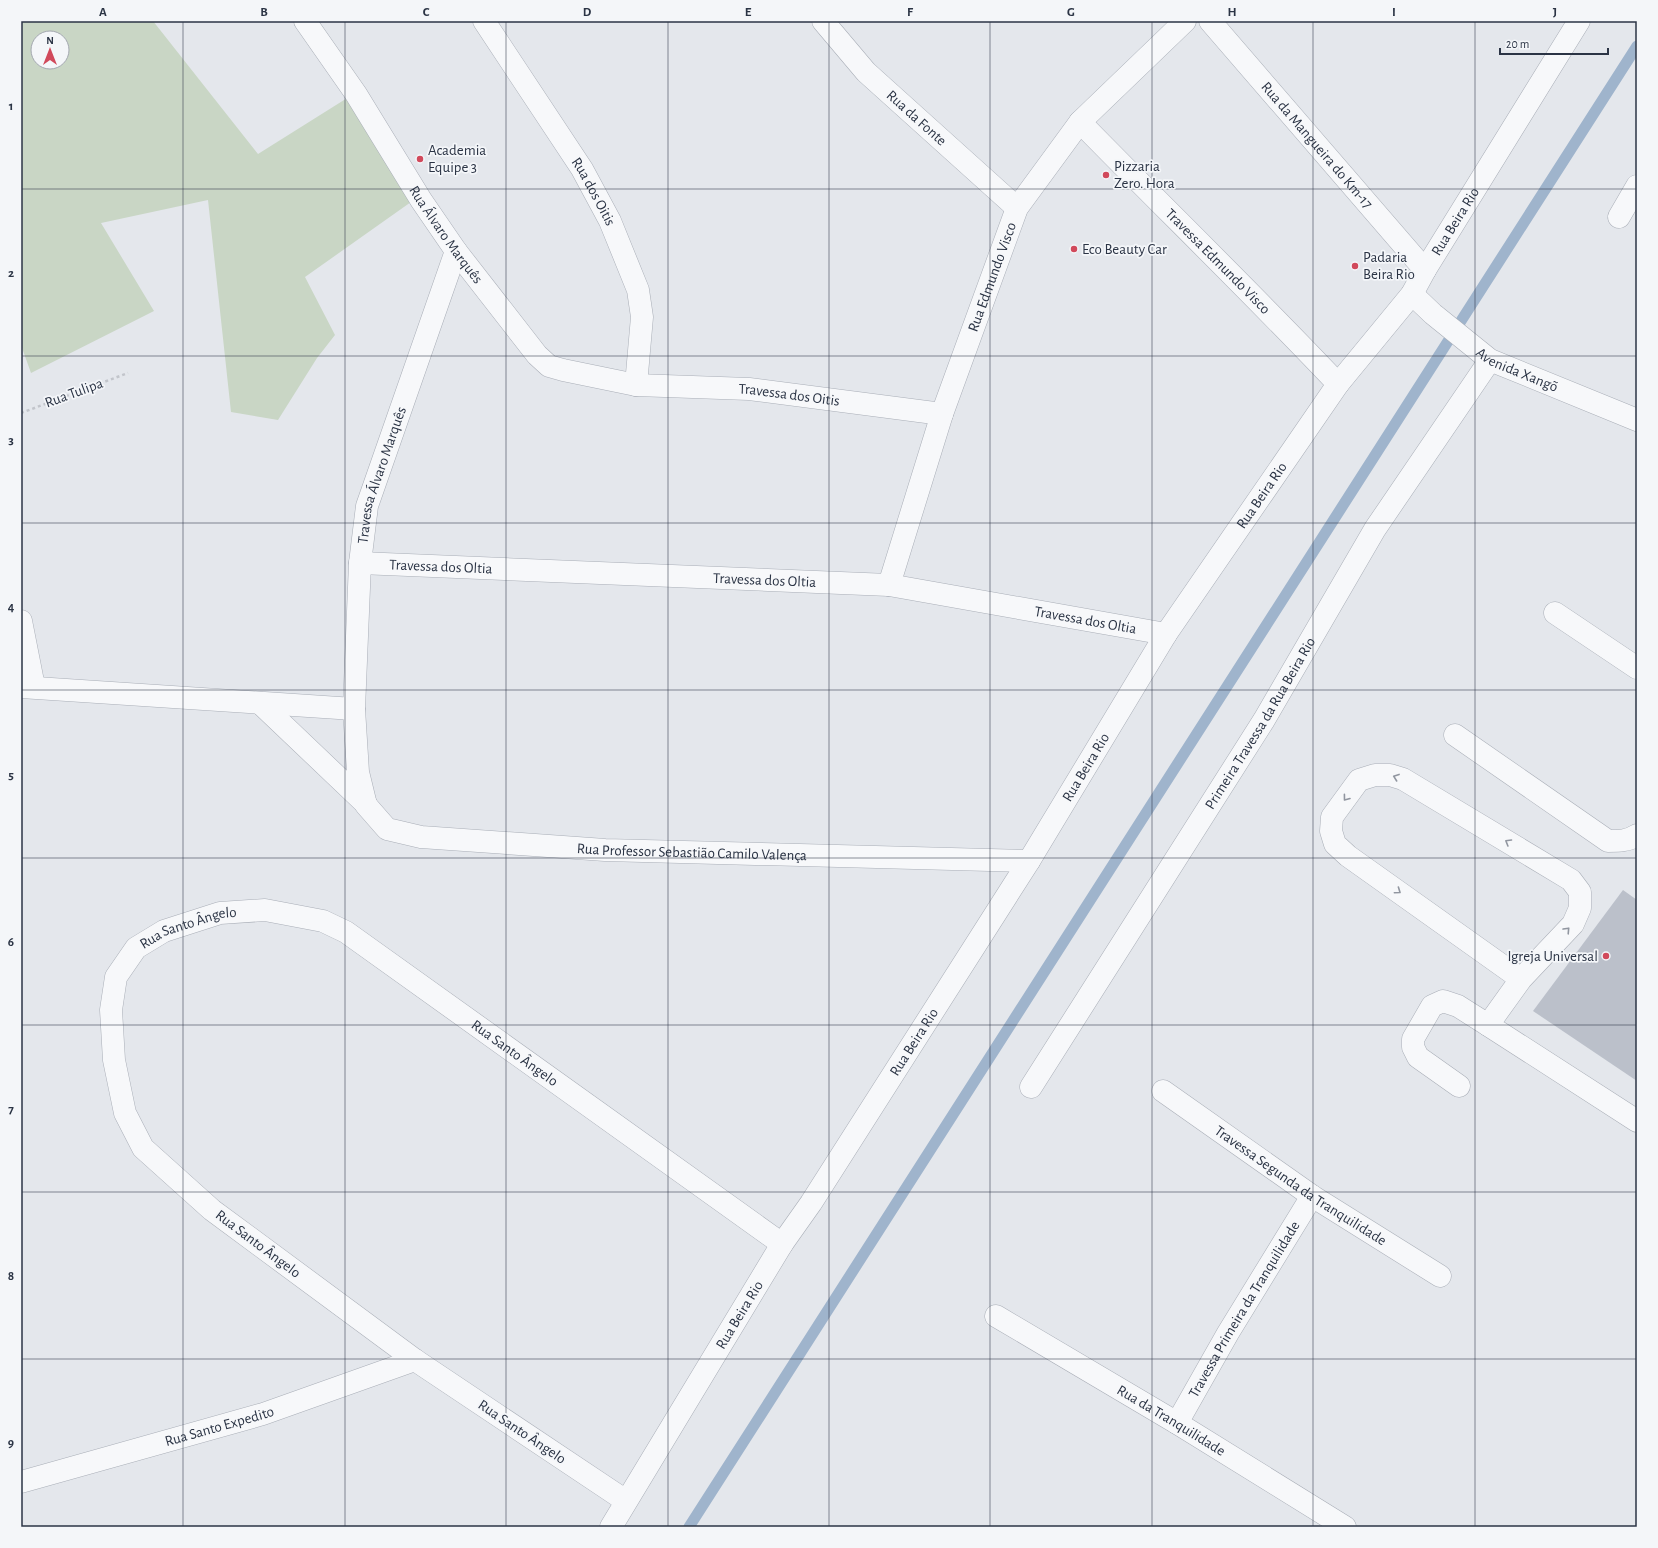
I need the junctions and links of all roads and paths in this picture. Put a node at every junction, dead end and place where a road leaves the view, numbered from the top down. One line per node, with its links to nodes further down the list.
1 (305, 21): 11 (street, Rua Álvaro Marquês)
2 (484, 21): 17 (street, Rua dos Oitis)
3 (823, 21): 9 (street, Rua da Fonte)
4 (1185, 21): 7 (street, Rua Edmundo Visco)
5 (1210, 21): 12 (street, Rua da Mangueira do Km-17)
6 (1579, 21): 12 (street, Rua Beira Rio)
7 (1080, 122): 9 (street, Rua Edmundo Visco); 16 (street, Travessa Edmundo Visco)
8 (1637, 186): 10 (street)
9 (1017, 208): 19 (street, Rua Edmundo Visco)
10 (1619, 217)
11 (456, 251): 17 (street, Rua Álvaro Marquês); 21 (street, Travessa Álvaro Marquês)
12 (1425, 270): 13 (street, Rua Beira Rio)
13 (1412, 294): 14 (street, Avenida Xangõ); 16 (street, Rua Beira Rio)
14 (1487, 357): 20 (street, Avenida Xangõ); 37 (street, Primeira Travessa da Rua Beira Rio)
15 (128, 373): 18 (path, Rua Tulipa)
16 (1338, 384): 25 (street, Rua Beira Rio)
17 (636, 385): 19 (street, Travessa dos Oitis)
18 (21, 413)
19 (942, 414): 22 (street, Rua Edmundo Visco)
20 (1637, 420)
21 (360, 563): 22 (street, Travessa dos Oltia); 29 (street, Travessa Álvaro Marquês)
22 (889, 585): 25 (street, Travessa dos Oltia)
23 (1555, 613): 26 (street)
24 (21, 622): 27 (street)
25 (1166, 634): 33 (street, Rua Beira Rio)
26 (1637, 668)
27 (27, 687): 28 (street)
28 (260, 703): 29 (street); 31 (street, Rua Professor Sebastião Camilo Valença)
29 (354, 708): 31 (street, Rua Professor Sebastião Camilo Valença)
30 (1455, 735): 32 (street)
31 (366, 805): 33 (street, Rua Professor Sebastião Camilo Valença)
32 (1637, 835)
33 (1029, 862): 41 (street, Rua Beira Rio)
34 (1521, 979): 34 (street, one-way to 34); 35 (street)
35 (1488, 1025): 36 (street); 39 (street)
36 (1459, 1086)
37 (1031, 1087)
38 (1163, 1091): 40 (street, Travessa Segunda da Tranquilidade)
39 (1637, 1120)
40 (1312, 1196): 42 (street, Travessa Segunda da Tranquilidade); 45 (street, Travessa Primeira da Tranquilidade)
41 (782, 1244): 44 (street, Rua Santo Ângelo); 47 (street, Rua Beira Rio)
42 (1440, 1276)
43 (996, 1316): 45 (street, Rua da Tranquilidade)
44 (415, 1360): 46 (street, Rua Santo Expedito); 47 (street, Rua Santo Ângelo)
45 (1177, 1423): 49 (street, Rua da Tranquilidade)
46 (21, 1482)
47 (626, 1501): 48 (street, Rua Beira Rio)
48 (611, 1527)
49 (1345, 1527)

